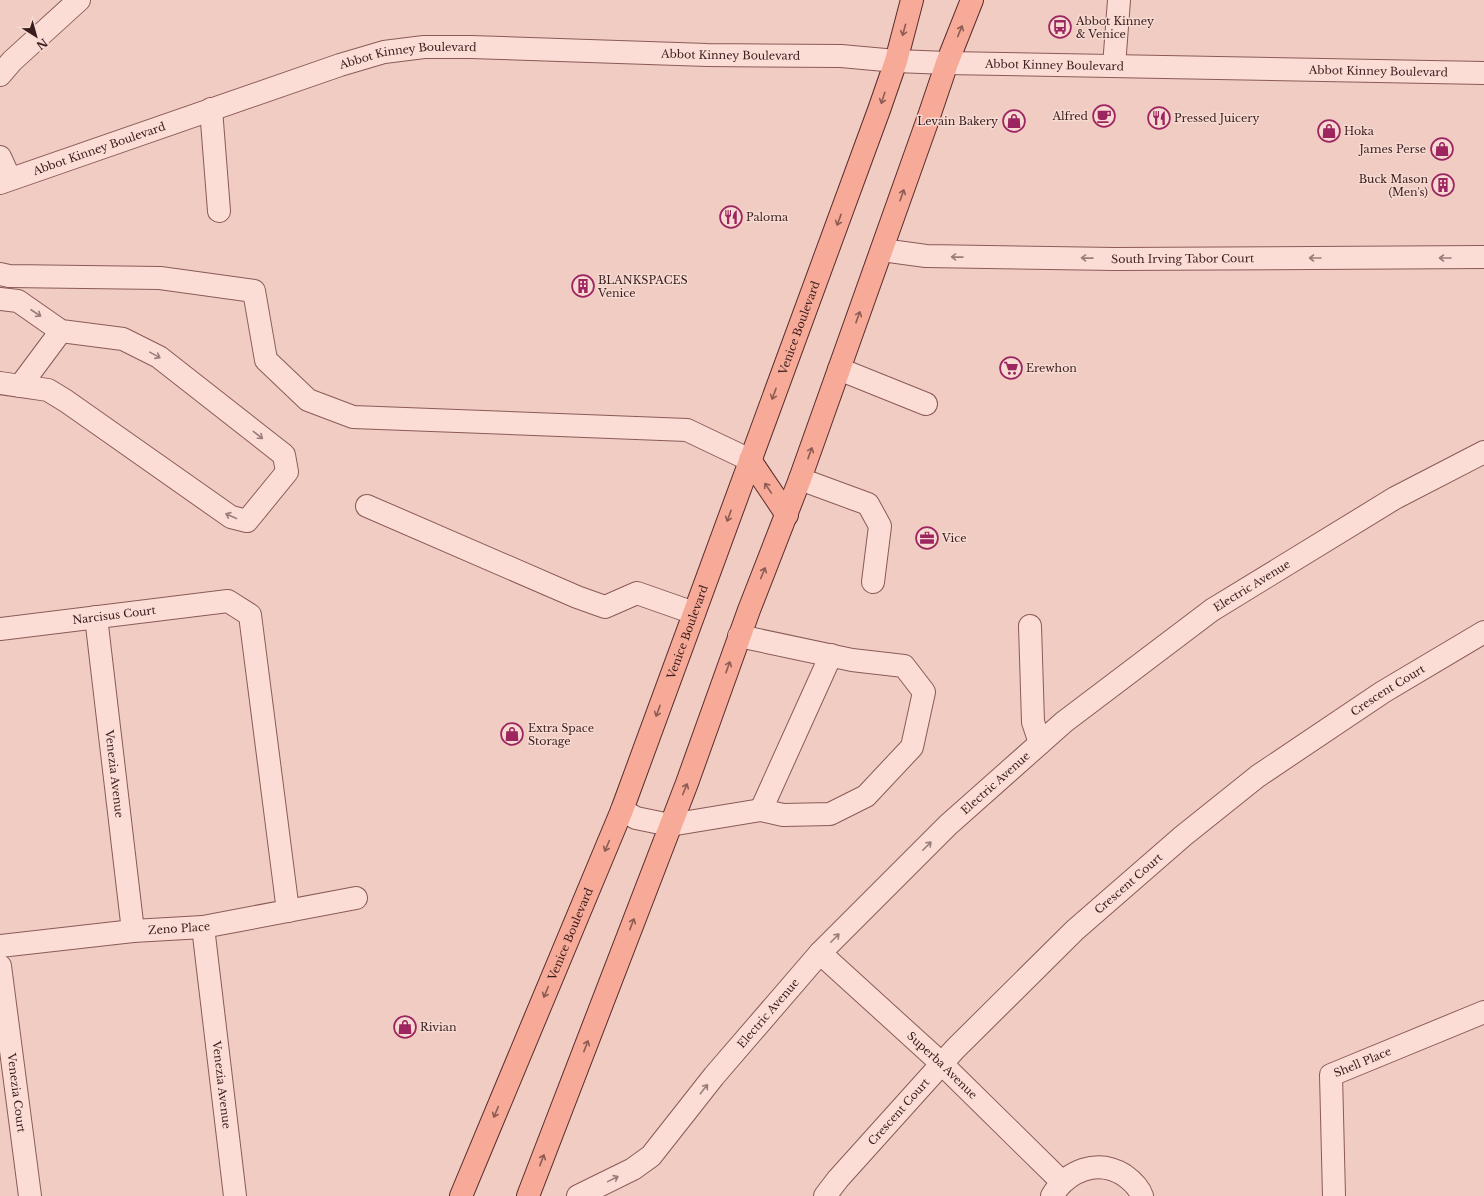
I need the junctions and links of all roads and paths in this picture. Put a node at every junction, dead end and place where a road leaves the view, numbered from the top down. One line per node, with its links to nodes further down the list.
1 (80, 0): 8 (street)
2 (912, 0): 5 (main road, Venice Boulevard, one-way to 5)
3 (972, 0): 6 (main road, one-way to 3)
4 (1119, 0): 7 (street)
5 (896, 61): 6 (street, Abbot Kinney Boulevard); 10 (street, Abbot Kinney Boulevard); 23 (main road, Venice Boulevard, one-way to 23)
6 (947, 63): 7 (street, Abbot Kinney Boulevard); 14 (main road, one-way to 6)
7 (1114, 66): 9 (street, Abbot Kinney Boulevard)
8 (4, 68)
9 (1484, 73)
10 (211, 109): 12 (street, Abbot Kinney Boulevard); 13 (street)
11 (0, 157): 12 (street)
12 (5, 181)
13 (219, 211)
14 (882, 250): 15 (street, South Irving Tabor Court, one-way to 14); 19 (main road, one-way to 14)
15 (1484, 257)
16 (0, 274): 23 (street)
17 (0, 299): 18 (street, one-way to 18)
18 (61, 331): 20 (street); 20 (street, one-way to 20)
19 (840, 369): 21 (street); 24 (main road, one-way to 19)
20 (10, 385)
21 (926, 404)
22 (1484, 452): 35 (street, Electric Avenue)
23 (750, 460): 26 (main road, one-way to 23); 28 (main road, Venice Boulevard, one-way to 28)
24 (800, 479): 26 (main road); 27 (street)
25 (367, 506): 28 (street)
26 (786, 515): 33 (main road, one-way to 26)
27 (873, 582)
28 (694, 613): 36 (main road, Venice Boulevard, one-way to 36)
29 (96, 617): 31 (street, Narcisus Court); 40 (street, Narcisus Court); 42 (street, Venezia Avenue)
30 (1030, 626): 35 (street)
31 (0, 628)
32 (1484, 632): 47 (street, Crescent Court)
33 (739, 636): 34 (street); 38 (main road, one-way to 33)
34 (831, 655): 37 (street); 37 (street)
35 (1040, 743): 44 (street, Electric Avenue, one-way to 35)
36 (622, 810): 38 (street); 51 (main road, Venice Boulevard, one-way to 51)
37 (761, 810): 38 (street)
38 (670, 825): 52 (main road, one-way to 38)
39 (356, 898): 40 (street, Zeno Place)
40 (288, 911): 41 (street, Zeno Place)
41 (203, 927): 42 (street, Zeno Place); 50 (street, Venezia Avenue)
42 (133, 931): 43 (street, Zeno Place)
43 (0, 946)
44 (820, 953): 47 (street, Superba Avenue); 53 (street, Electric Avenue, one-way to 44)
45 (0, 966): 49 (street, Venezia Court)
46 (1484, 1012): 56 (street, Shell Place)
47 (941, 1063): 48 (street, Superba Avenue); 54 (street, Crescent Court)
48 (1057, 1189): 55 (street)
49 (30, 1196)
50 (235, 1196)
51 (461, 1196)
52 (528, 1196)
53 (578, 1196)
54 (825, 1196)
55 (1142, 1196)
56 (1334, 1196)

